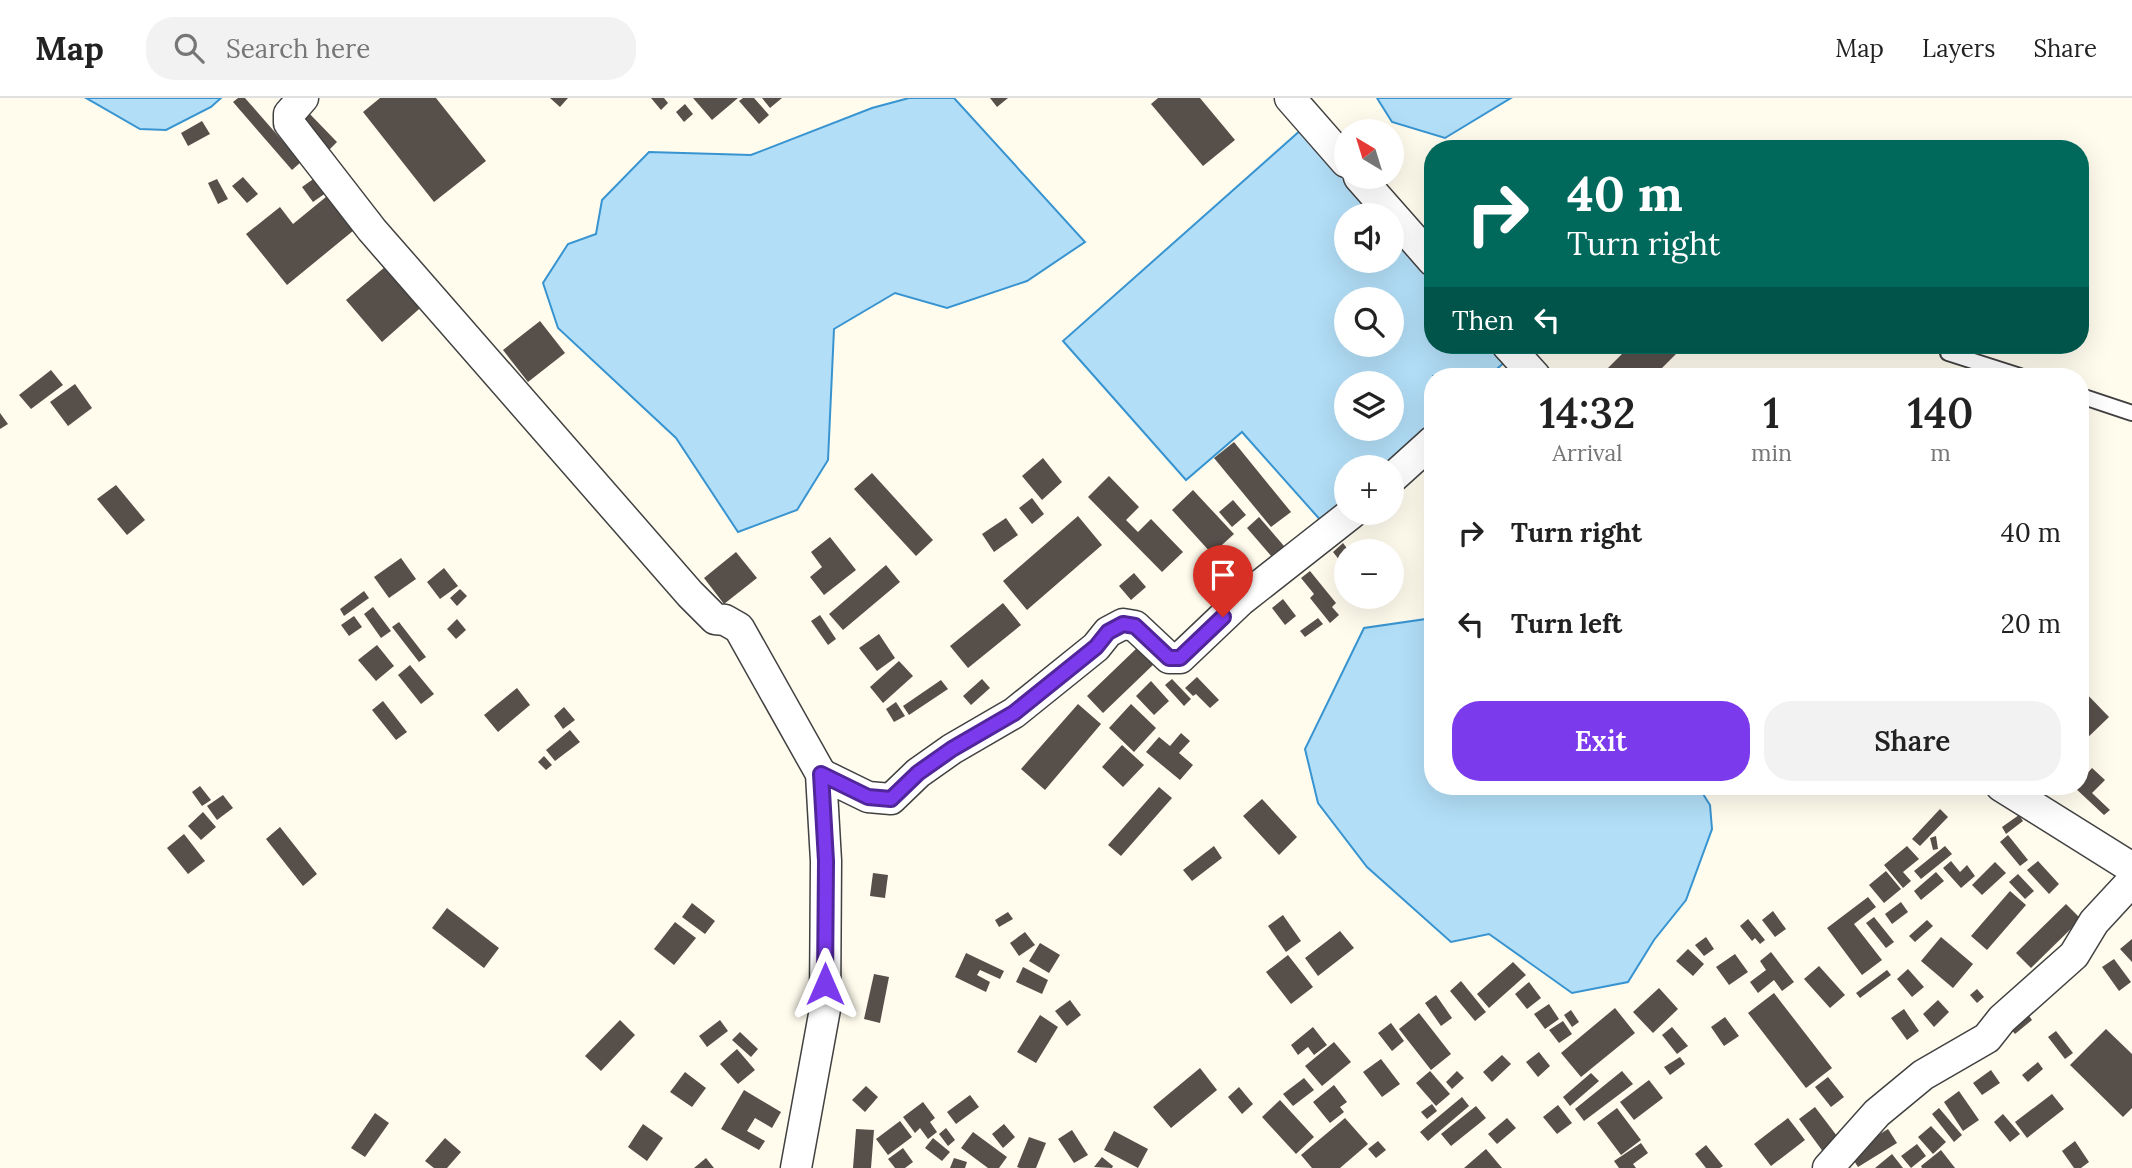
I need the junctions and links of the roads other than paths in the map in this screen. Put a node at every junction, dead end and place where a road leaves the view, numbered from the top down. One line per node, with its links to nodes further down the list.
1 (303, 98): 13 (street)
2 (1290, 98): 3 (street)
3 (1334, 148)
4 (1370, 189): 5 (street)
5 (1424, 251)
6 (1951, 354): 7 (lane)
7 (1995, 368)
8 (2089, 399): 9 (lane)
9 (2132, 412)
10 (1424, 450): 11 (street)
11 (1404, 468)
12 (1337, 525): 13 (street)
13 (821, 774): 17 (street)
14 (2015, 795): 15 (street)
15 (2132, 868)
16 (2132, 881): 18 (street)
17 (796, 1168)
18 (1828, 1168)

